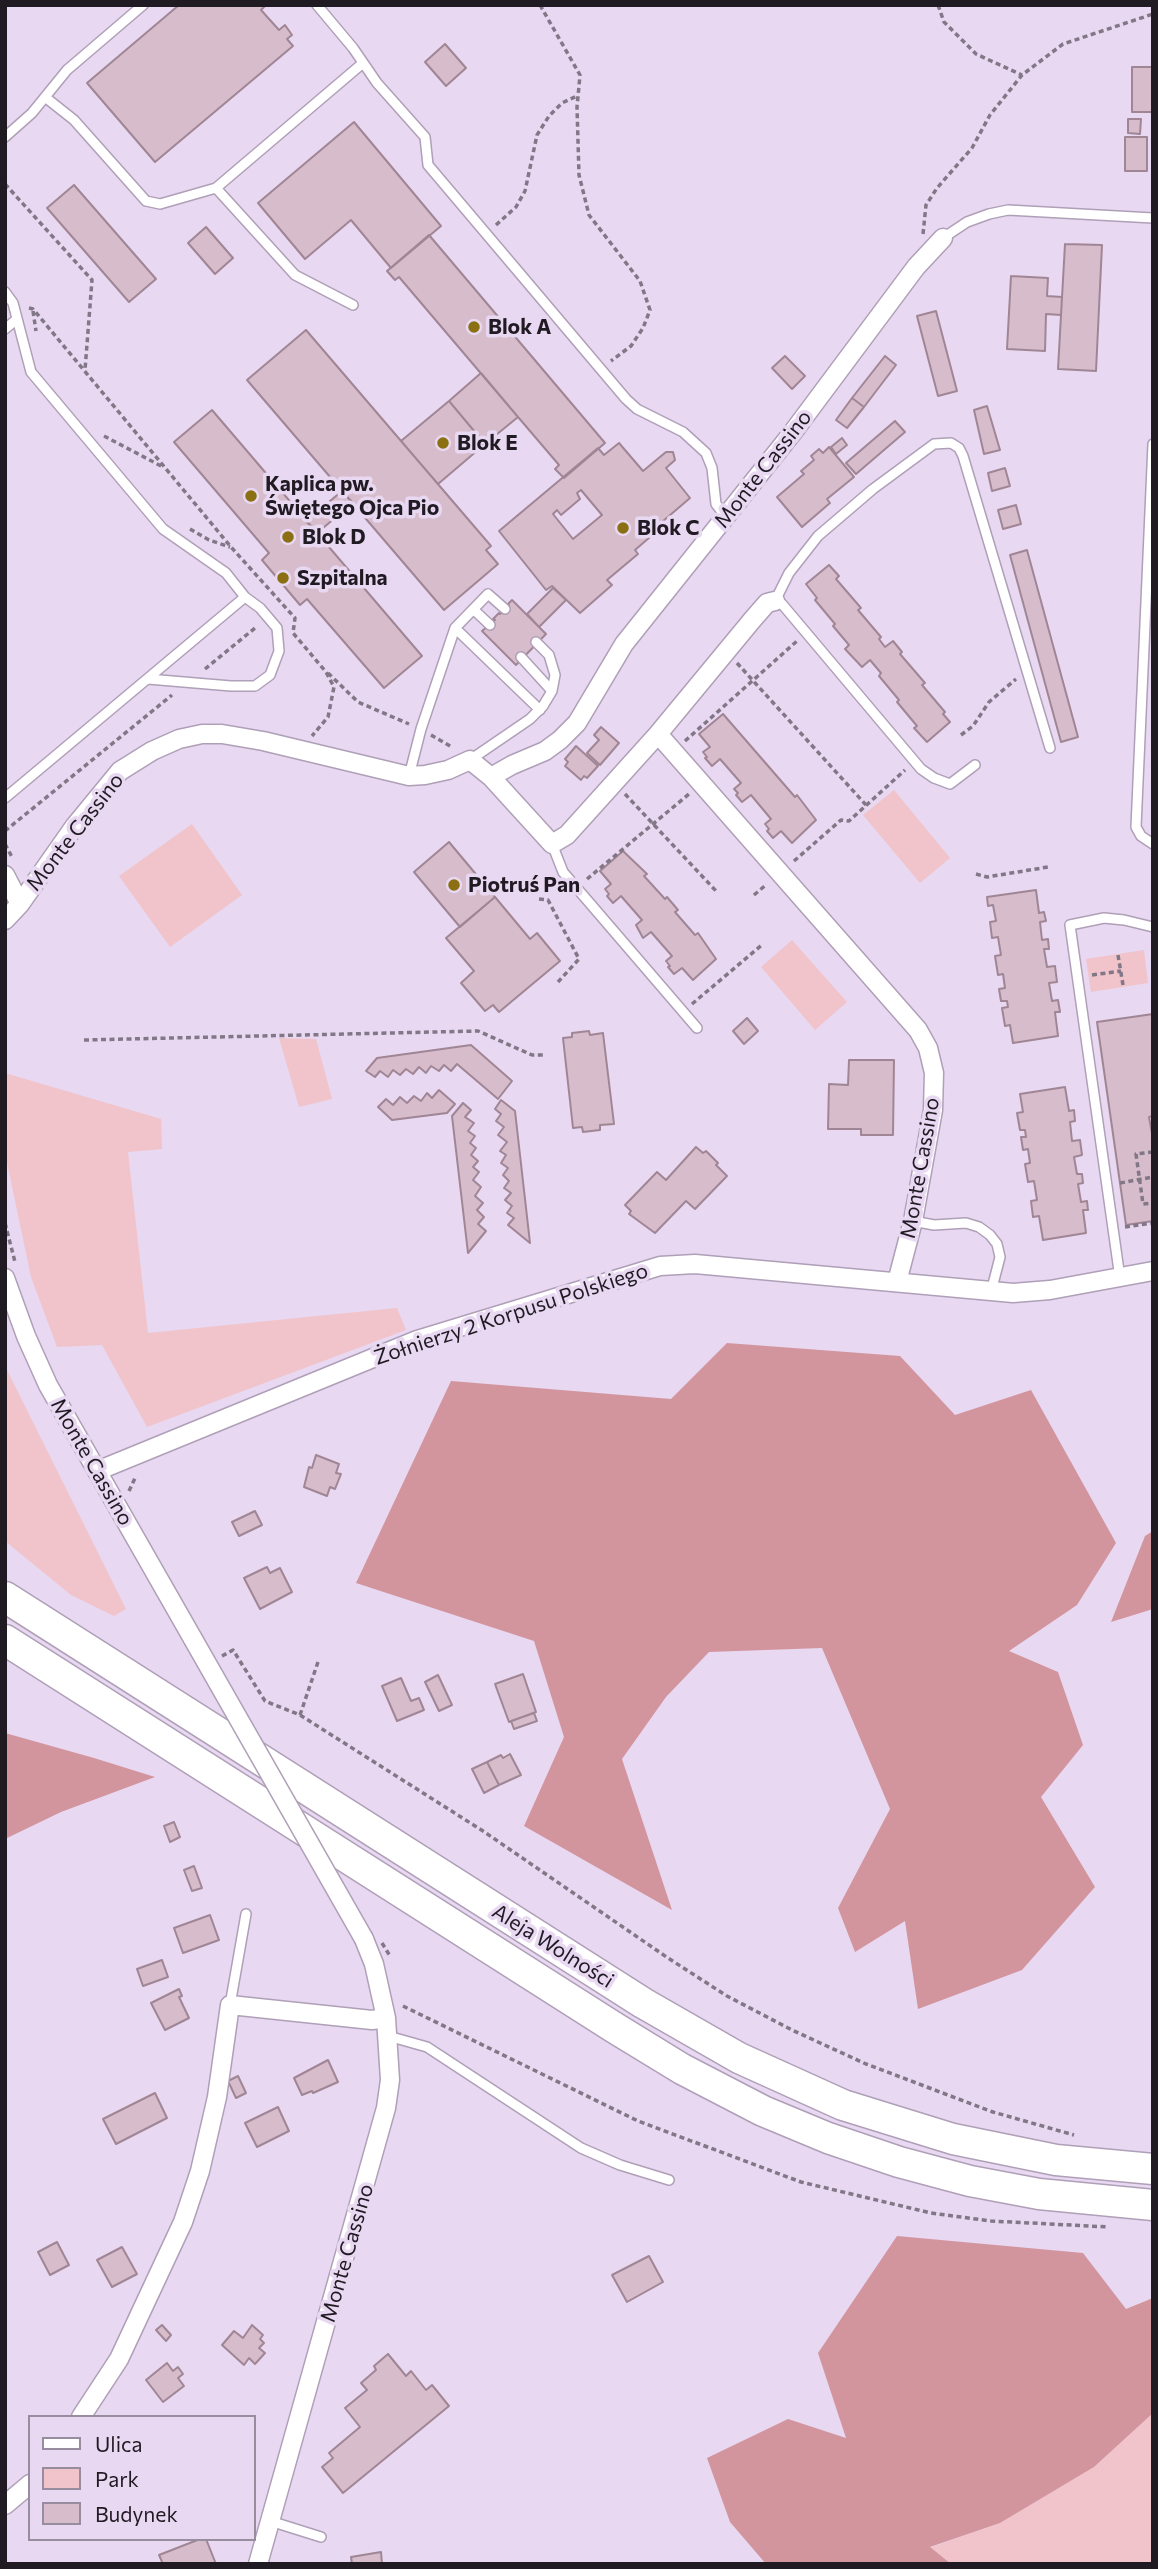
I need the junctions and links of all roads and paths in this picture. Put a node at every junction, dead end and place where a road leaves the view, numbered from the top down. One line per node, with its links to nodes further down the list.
1 (143, 5): 9 (lane)
2 (317, 5): 6 (lane)
3 (540, 5): 8 (path)
4 (938, 5): 7 (path)
5 (1153, 14): 7 (path)
6 (363, 63): 12 (lane); 14 (lane)
7 (1022, 75): 15 (path)
8 (578, 96): 14 (path); 21 (path)
9 (45, 97): 10 (lane); 12 (lane)
10 (5, 137)
11 (5, 184): 22 (path)
12 (216, 188): 17 (lane)
13 (1153, 218): 15 (lane)
14 (487, 234): 21 (lane)
15 (937, 244): 27 (street, Monte Cassino)
16 (5, 292): 18 (lane)
17 (353, 305)
18 (17, 319): 19 (lane); 30 (lane)
19 (5, 329)
20 (38, 342): 22 (path)
21 (601, 368): 27 (lane)
22 (85, 372): 25 (path)
23 (108, 444): 25 (path)
24 (1153, 444): 26 (lane)
25 (165, 468): 29 (path)
26 (1150, 516): 66 (lane)
27 (726, 517): 58 (street, Monte Cassino)
28 (189, 528): 29 (path)
29 (231, 547): 42 (path)
30 (245, 597): 43 (lane); 44 (lane)
31 (775, 601): 37 (lane); 39 (street); 41 (lane)
32 (473, 609): 33 (lane); 34 (lane); 36 (lane)
33 (505, 610)
34 (490, 625)
35 (255, 628): 44 (path)
36 (455, 628): 47 (lane); 48 (lane)
37 (807, 633): 45 (path); 55 (lane)
38 (536, 642): 46 (lane)
39 (726, 651): 45 (path); 49 (street)
40 (521, 657): 46 (lane)
41 (1026, 670): 50 (path); 52 (lane)
42 (326, 672): 48 (path); 51 (path)
43 (148, 679): 44 (lane); 60 (lane)
44 (188, 682): 64 (path)
45 (753, 682): 53 (path); 62 (path)
46 (552, 691): 47 (lane)
47 (540, 710): 54 (lane)
48 (421, 729): 54 (path); 57 (lane)
49 (658, 734): 53 (street, Monte Cassino); 59 (street)
50 (961, 735)
51 (308, 740)
52 (1050, 748)
53 (673, 751): 70 (street, Monte Cassino)
54 (470, 760): 57 (street, Monte Cassino); 58 (street)
55 (975, 765)
56 (901, 774): 62 (path)
57 (409, 776): 75 (street, Monte Cassino)
58 (491, 777): 65 (street)
59 (614, 782): 63 (path); 65 (street)
60 (5, 798)
61 (678, 803): 63 (path)
62 (866, 805): 70 (path)
63 (653, 823): 71 (path); 72 (path)
64 (5, 831)
65 (552, 844): 71 (lane)
66 (1153, 844)
67 (1048, 867): 68 (path)
68 (976, 874)
69 (5, 875): 75 (street, Monte Cassino)
70 (773, 879): 73 (path); 93 (street, Monte Cassino)
71 (576, 888): 84 (lane)
72 (718, 892)
73 (754, 895)
74 (539, 899): 82 (path)
75 (20, 904): 76 (street, Monte Cassino)
76 (5, 919)
77 (1153, 927): 98 (lane)
78 (763, 944): 84 (path)
79 (1118, 956): 80 (path)
80 (1121, 971): 81 (path); 83 (path)
81 (1086, 976)
82 (558, 982)
83 (1123, 985)
84 (682, 1011): 85 (lane)
85 (697, 1028)
86 (84, 1040): 87 (path)
87 (543, 1055)
88 (1153, 1152): 90 (path)
89 (1153, 1178): 90 (path)
90 (1140, 1180): 91 (path); 92 (path)
91 (1116, 1183)
92 (1153, 1203)
93 (913, 1221): 99 (street, Monte Cassino); 100 (lane)
94 (1153, 1223): 95 (path)
95 (1123, 1227)
96 (1153, 1271): 98 (street, Żołnierzy 2 Korpusu Polskiego)
97 (5, 1278): 101 (street, Monte Cassino)
98 (1120, 1278): 100 (street, Żołnierzy 2 Korpusu Polskiego)
99 (897, 1282): 100 (street, Żołnierzy 2 Korpusu Polskiego); 101 (street, Żołnierzy 2 Korpusu Polskiego)
100 (990, 1292)
101 (97, 1471): 109 (street, Monte Cassino, bridge)
102 (5, 1597): 111 (highway, Aleja Wolności)
103 (5, 1640): 113 (highway, Aleja Wolności)
104 (219, 1657): 106 (path)
105 (319, 1659): 106 (path)
106 (300, 1715): 110 (path)
107 (246, 1914): 108 (lane)
108 (230, 2005): 109 (street); 115 (street)
109 (386, 2020): 112 (lane); 114 (path); 118 (street, Monte Cassino)
110 (1082, 2137)
111 (1153, 2169)
112 (669, 2180)
113 (1153, 2205)
114 (1117, 2228)
115 (82, 2415)
116 (28, 2486): 117 (street)
117 (5, 2505)
118 (270, 2522): 119 (lane); 120 (street, Monte Cassino)
119 (321, 2537)
120 (258, 2564)

